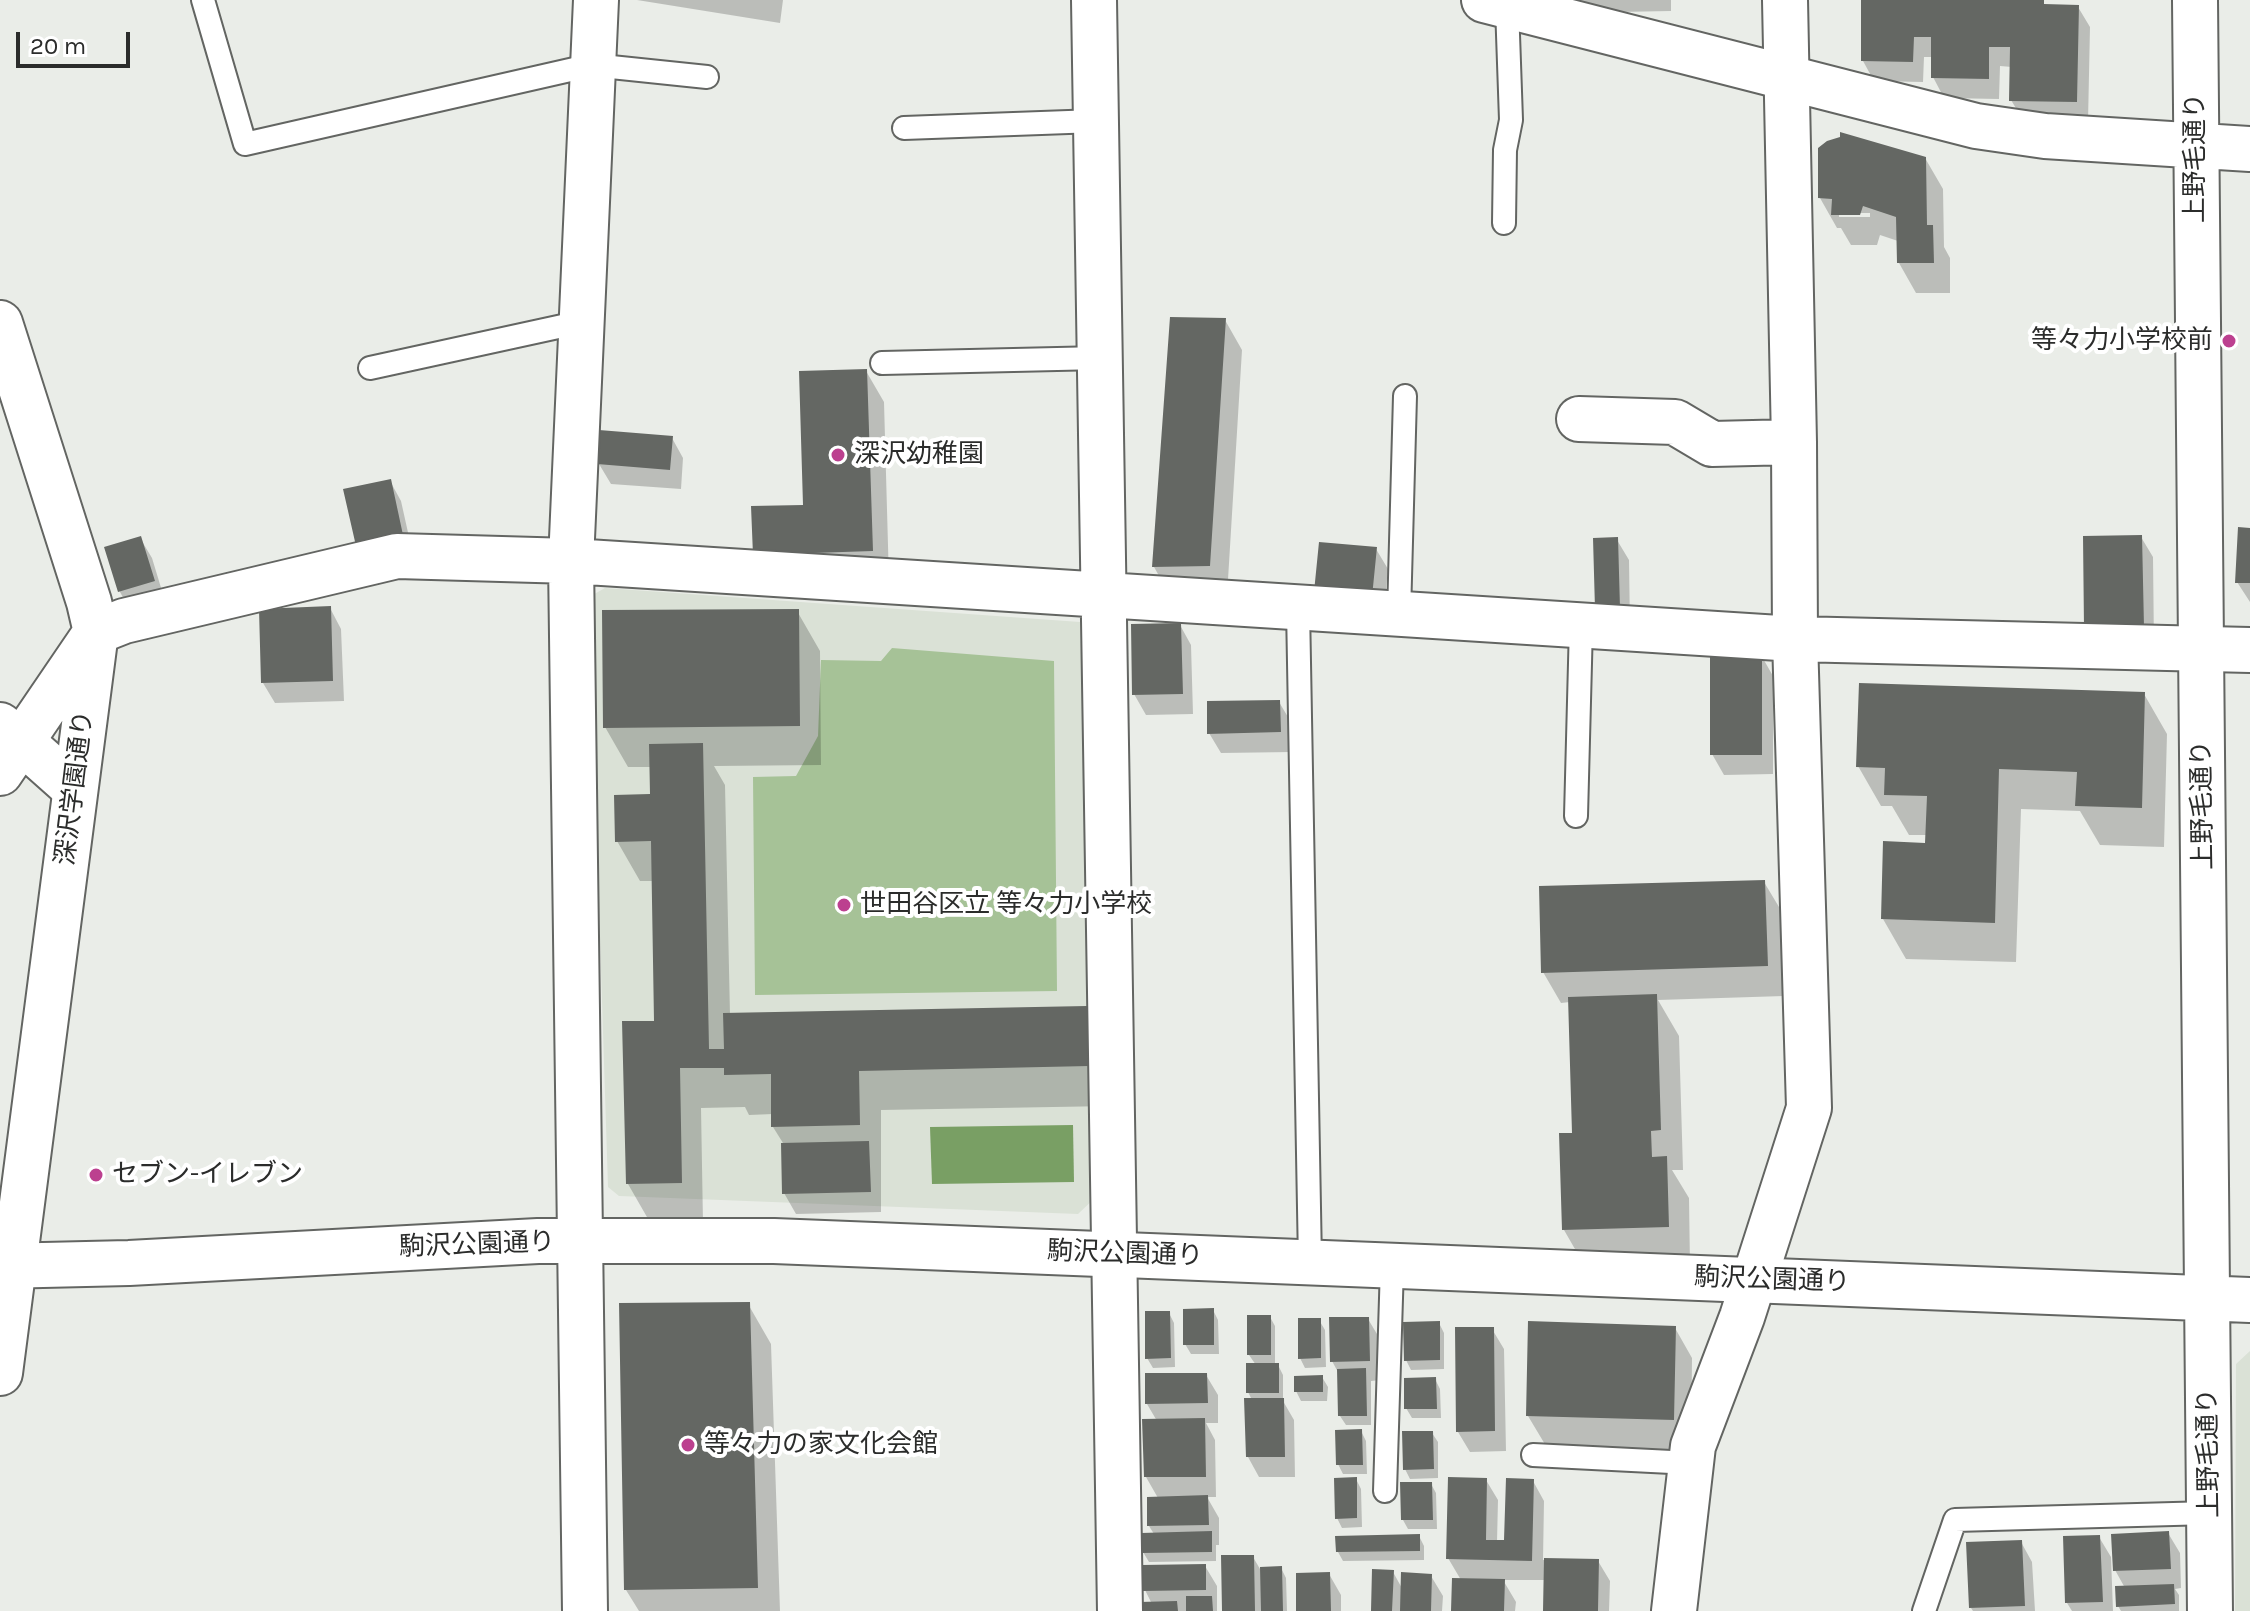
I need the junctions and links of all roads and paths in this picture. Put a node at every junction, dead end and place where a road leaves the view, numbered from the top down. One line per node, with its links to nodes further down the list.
1 (203, 0): 7 (lane)
2 (596, 0): 7 (street)
3 (1094, 0): 10 (street)
4 (1785, 0): 9 (street)
5 (2195, 0): 12 (street, 上野毛通り)
6 (1495, 3): 9 (street); 14 (lane)
7 (592, 65): 8 (lane); 15 (street)
8 (707, 77)
9 (1787, 78): 12 (street); 22 (street)
10 (1096, 121): 11 (lane); 17 (street)
11 (904, 128)
12 (2196, 146): 13 (street); 30 (street, 上野毛通り)
13 (2250, 149)
14 (1504, 223)
15 (581, 322): 19 (lane); 23 (street)
16 (0, 323): 28 (street, 深沢学園通り)
17 (1101, 358): 18 (lane); 24 (street)
18 (882, 363)
19 (370, 368)
20 (1405, 396): 26 (lane)
21 (1579, 419): 22 (street)
22 (1794, 442): 29 (street)
23 (571, 561): 24 (street); 28 (street); 35 (street)
24 (1105, 596): 25 (street); 36 (street)
25 (1298, 608): 26 (street); 37 (lane)
26 (1399, 614): 27 (street)
27 (1581, 625): 29 (street); 34 (lane)
28 (96, 632): 32 (street); 33 (street, 深沢学園通り)
29 (1795, 639): 30 (street); 40 (street)
30 (2202, 649): 31 (street); 41 (street, 上野毛通り)
31 (2250, 650)
32 (7, 746): 33 (street)
33 (75, 789): 38 (street, 深沢学園通り)
34 (1576, 816)
35 (579, 1242): 36 (street, 駒沢公園通り); 38 (street, 駒沢公園通り); 47 (street)
36 (1114, 1254): 37 (street, 駒沢公園通り); 48 (street)
37 (1310, 1262): 39 (street, 駒沢公園通り)
38 (7, 1266): 42 (street, 深沢学園通り)
39 (1392, 1266): 40 (street, 駒沢公園通り); 45 (lane)
40 (1754, 1280): 41 (street, 駒沢公園通り); 44 (street)
41 (2229, 1299): 46 (street, 上野毛通り)
42 (0, 1373)
43 (1533, 1455): 44 (lane)
44 (1691, 1463): 49 (street)
45 (1385, 1491)
46 (2210, 1513): 50 (lane); 51 (street, 上野毛通り)
47 (585, 1611)
48 (1120, 1611)
49 (1674, 1611)
50 (1924, 1611)
51 (2210, 1611)

